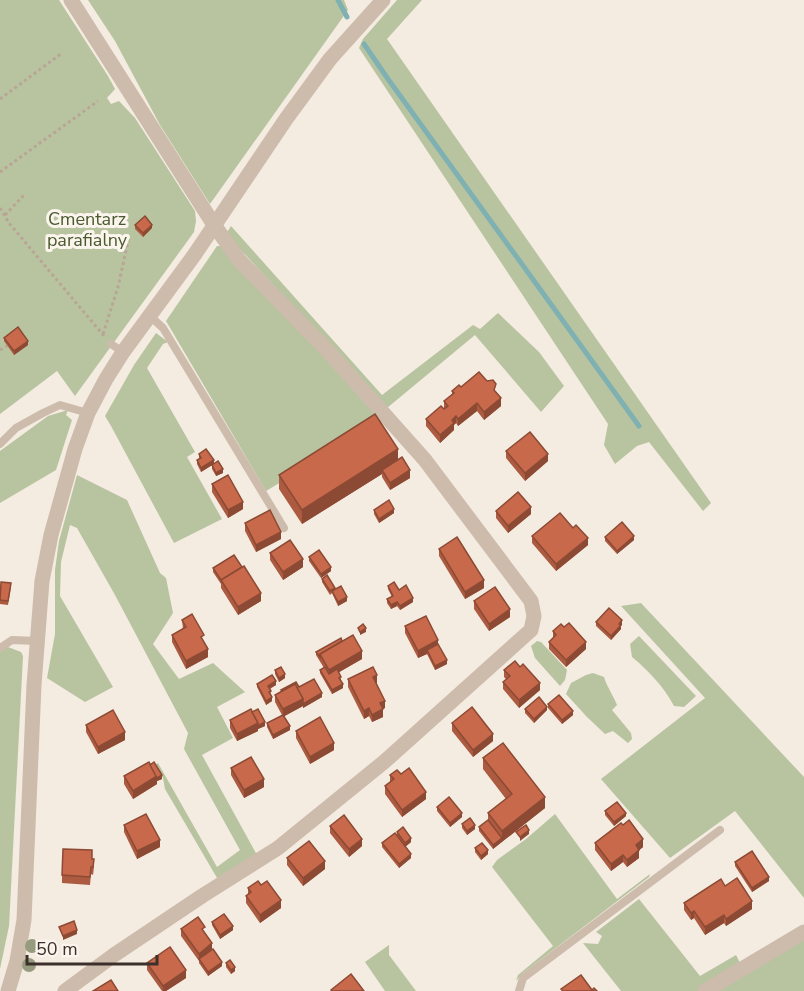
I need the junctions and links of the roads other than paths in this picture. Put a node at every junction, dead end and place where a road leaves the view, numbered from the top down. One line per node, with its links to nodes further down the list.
1 (71, 0): 3 (street)
2 (383, 0): 3 (street)
3 (214, 225): 4 (street); 13 (street)
4 (150, 316): 5 (street); 7 (lane)
5 (88, 413): 6 (lane); 8 (street)
6 (0, 444)
7 (284, 528)
8 (37, 641): 9 (lane); 12 (street)
9 (0, 648)
10 (720, 830): 14 (lane)
11 (804, 932): 15 (street)
12 (8, 991)
13 (65, 991)
14 (519, 991)
15 (705, 991)

